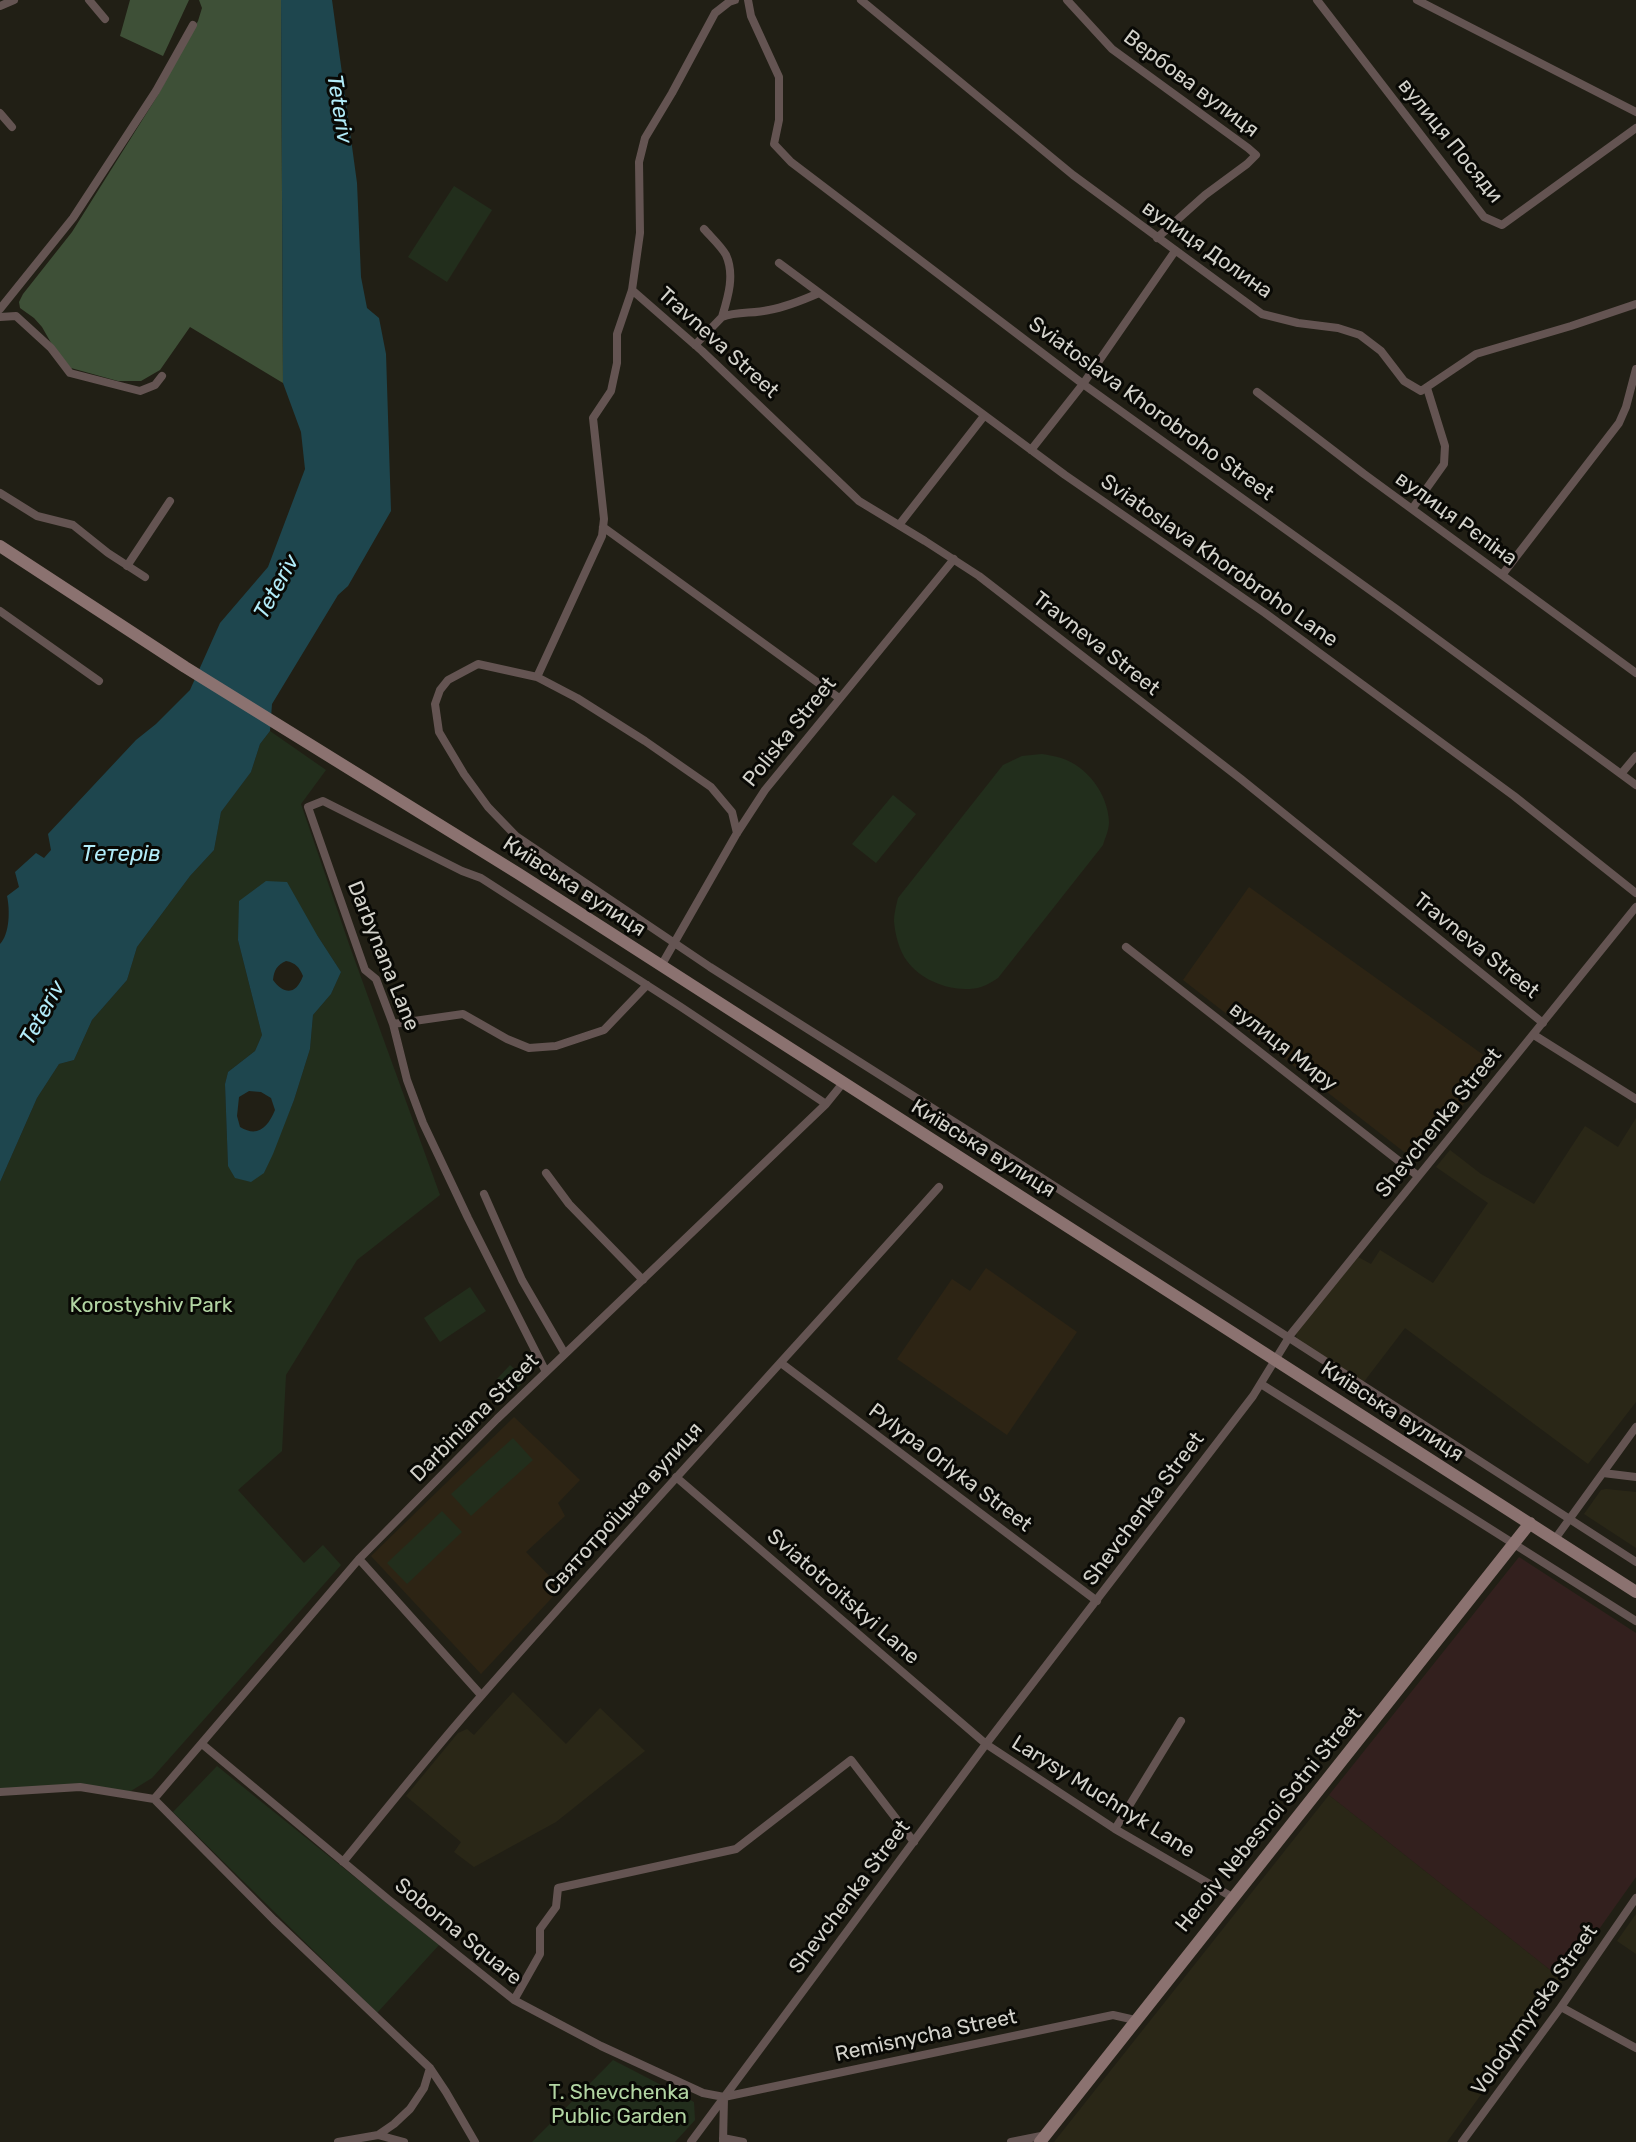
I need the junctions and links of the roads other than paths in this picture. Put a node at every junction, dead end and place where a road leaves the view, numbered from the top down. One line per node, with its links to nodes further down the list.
1 (14, 0): 9 (street)
2 (89, 0): 10 (street)
3 (735, 0): 20 (street)
4 (748, 0): 29 (street, Sviatoslava Khorobroho Street)
5 (861, 0): 17 (street, вулиця Долина)
6 (1067, 0): 17 (street, Вербова вулиця)
7 (1317, 0): 15 (street, вулиця Посяди)
8 (1417, 0): 12 (street)
9 (0, 6)
10 (105, 19)
11 (194, 25): 23 (street)
12 (1636, 112)
13 (0, 113): 14 (street)
14 (12, 127)
15 (1636, 128)
16 (704, 229): 24 (street, Travneva Street)
17 (1157, 238): 18 (street, вулиця Долина)
18 (1175, 251): 29 (street); 30 (street, вулиця Долина)
19 (779, 263): 21 (street, Sviatoslava Khorobroho Lane)
20 (632, 290): 26 (street, Travneva Street); 38 (street)
21 (819, 293): 24 (street, Travneva Street); 32 (street, Sviatoslava Khorobroho Lane)
22 (1636, 304): 30 (street)
23 (0, 309)
24 (722, 316): 26 (street)
25 (0, 317): 28 (street)
26 (695, 345): 37 (street, Travneva Street)
27 (1636, 369): 42 (street)
28 (162, 376)
29 (1083, 384): 33 (street); 50 (street, Sviatoslava Khorobroho Street)
30 (1427, 388): 36 (street)
31 (1257, 392): 36 (street, вулиця Рєпіна)
32 (984, 416): 33 (street, Sviatoslava Khorobroho Lane); 37 (street)
33 (1031, 450): 53 (street, Sviatoslava Khorobroho Lane)
34 (0, 494): 41 (street)
35 (170, 501): 41 (street)
36 (1412, 509): 42 (street, вулиця Рєпіна)
37 (899, 525): 40 (street, Travneva Street)
38 (603, 527): 46 (street); 48 (street)
39 (0, 546): 57 (main road, Київська вулиця)
40 (954, 559): 48 (street, Poliska Street); 59 (street, Travneva Street)
41 (127, 566): 43 (street)
42 (1502, 575): 45 (street, вулиця Рєпіна)
43 (145, 577)
44 (0, 611): 47 (street)
45 (1636, 673)
46 (537, 677): 52 (street, Київська вулиця); 55 (street, Київська вулиця)
47 (99, 681)
48 (839, 698): 52 (street, Poliska Street)
49 (1636, 756): 50 (street)
50 (1621, 774): 51 (street, Sviatoslava Khorobroho Street)
51 (1636, 785)
52 (736, 833): 55 (street, Poliska Street)
53 (1636, 893)
54 (1636, 907): 59 (street, Shevchenka Street)
55 (674, 942): 57 (street, Poliska Street); 70 (street, Київська вулиця)
56 (1126, 947): 66 (street, вулиця Миру)
57 (661, 966): 62 (main road, Київська вулиця)
58 (647, 985): 60 (street); 60 (street, Darbynana Lane); 64 (street)
59 (1543, 1023): 61 (street, Shevchenka Street)
60 (393, 1024): 74 (street, Darbynana Lane)
61 (1534, 1035): 63 (street); 66 (street, Shevchenka Street)
62 (843, 1083): 64 (street, Darbiniana Street); 72 (main road, Київська вулиця)
63 (1636, 1099)
64 (826, 1104): 69 (street, Darbiniana Street)
65 (546, 1173): 69 (street)
66 (1418, 1176): 70 (street, Shevchenka Street)
67 (939, 1187): 73 (street, Святотроїцька вулиця)
68 (483, 1194): 71 (street)
69 (643, 1280): 71 (street, Darbiniana Street)
70 (1289, 1338): 72 (street, Shevchenka Street); 80 (street, Київська вулиця)
71 (565, 1354): 74 (street, Darbiniana Street)
72 (1275, 1360): 75 (street, Shevchenka Street); 81 (main road, Київська вулиця)
73 (781, 1363): 78 (street, Святотроїцька вулиця); 87 (street, Pylypa Orlyka Street)
74 (546, 1372): 84 (street, Darbiniana Street)
75 (1261, 1384): 83 (street); 87 (street, Shevchenka Street)
76 (1636, 1427): 77 (street)
77 (1603, 1473): 79 (street); 80 (street)
78 (676, 1477): 89 (street, Святотроїцька вулиця); 92 (street, Sviatotroitskyi Lane)
79 (1636, 1477)
80 (1569, 1519): 82 (street); 85 (street, Київська вулиця)
81 (1530, 1523): 82 (main road, Київська вулиця); 83 (main road, Heroiv Nebesnoi Sotni Street)
82 (1555, 1539): 86 (main road, Київська вулиця)
83 (1514, 1543): 88 (street); 98 (main road, Heroiv Nebesnoi Sotni Street)
84 (359, 1558): 89 (street); 91 (street, Darbiniana Street)
85 (1636, 1562)
86 (1636, 1592)
87 (1097, 1601): 92 (street, Shevchenka Street)
88 (1636, 1621)
89 (481, 1695): 97 (street, Святотроїцька вулиця)
90 (1181, 1721): 95 (street)
91 (202, 1744): 94 (street, Darbiniana Street); 97 (street, Soborna Square)
92 (986, 1744): 95 (street, Larysy Muchnyk Lane); 96 (street, Shevchenka Street)
93 (0, 1792): 94 (street)
94 (154, 1799): 104 (street)
95 (1115, 1829): 98 (street, Larysy Muchnyk Lane)
96 (914, 1842): 100 (street); 105 (street, Shevchenka Street)
97 (343, 1862): 100 (street, Soborna Square)
98 (1233, 1898): 102 (main road, Heroiv Nebesnoi Sotni Street)
99 (1636, 1898): 101 (street, Volodymyrska Street)
100 (513, 2000): 105 (street, Soborna Square)
101 (1561, 2007): 103 (street); 115 (street, Volodymyrska Street)
102 (1136, 2020): 105 (street, Remisnycha Street); 107 (main road, Heroiv Nebesnoi Sotni Street)
103 (1636, 2048)
104 (430, 2068): 106 (street); 111 (street)
105 (724, 2097): 108 (street); 112 (street, Shevchenka Street)
106 (378, 2135): 109 (street); 110 (street)
107 (1043, 2138): 114 (street)
108 (723, 2140): 113 (street)
109 (338, 2142)
110 (404, 2142)
111 (475, 2142)
112 (691, 2142)
113 (743, 2142)
114 (1011, 2142)
115 (1462, 2142)

